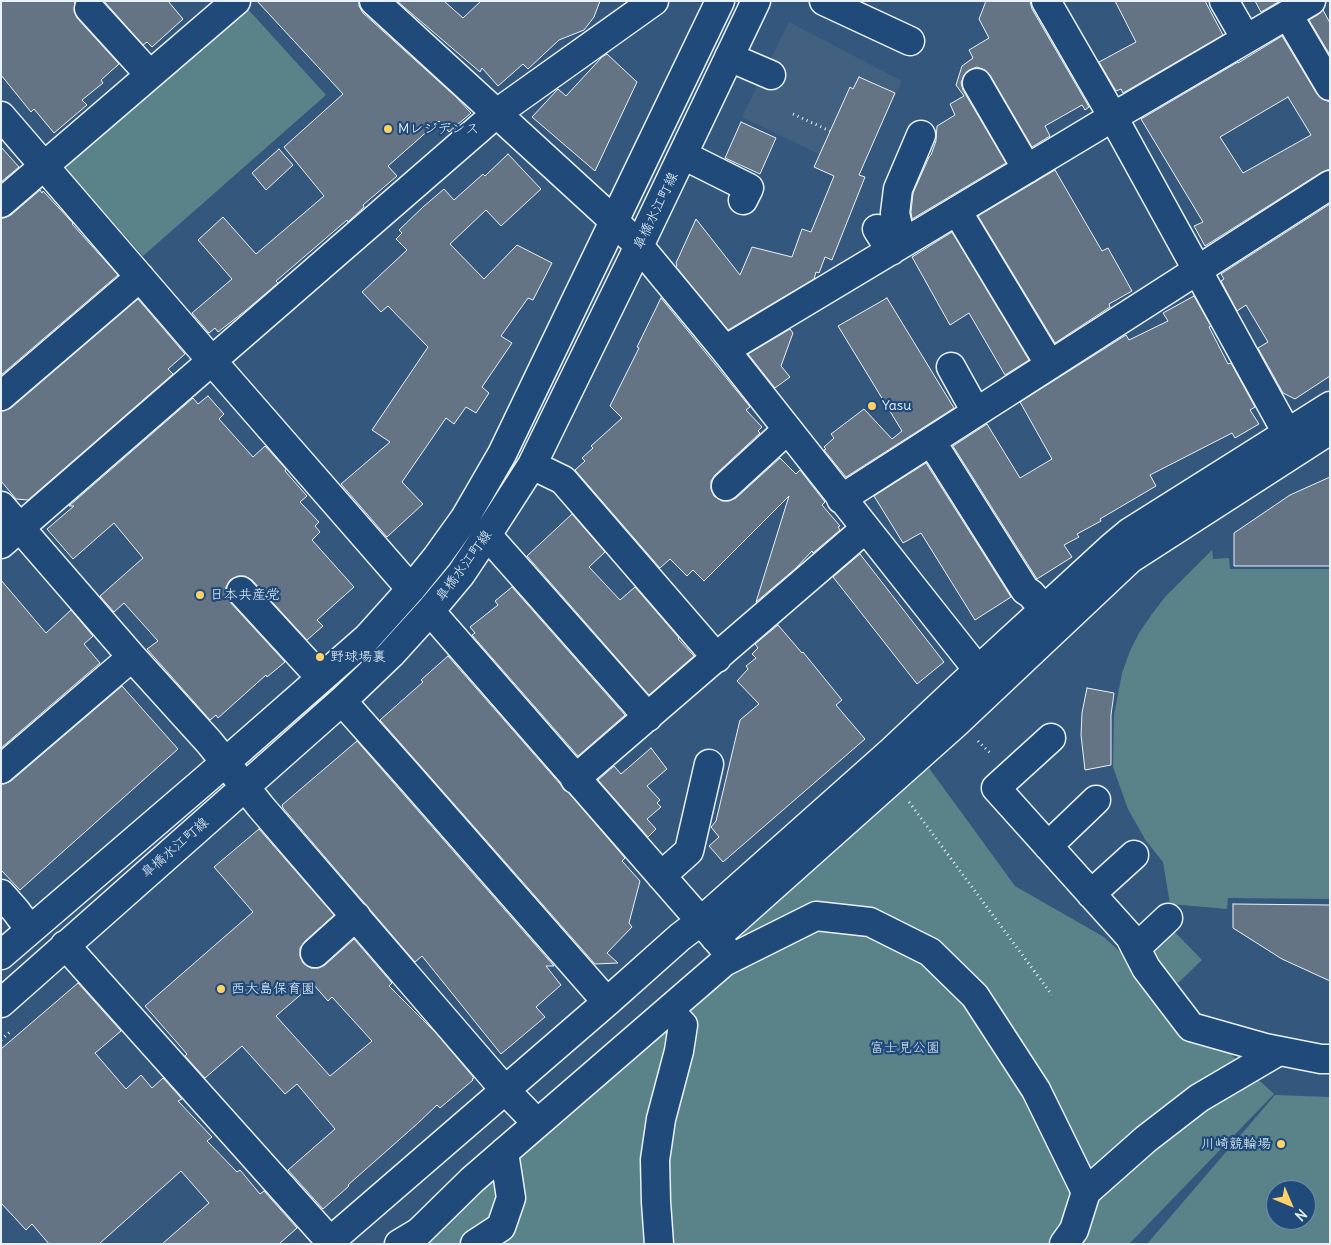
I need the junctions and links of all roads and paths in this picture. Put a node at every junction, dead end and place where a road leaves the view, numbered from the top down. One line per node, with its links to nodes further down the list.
1 (236, 1): 14 (street)
2 (374, 1): 18 (street)
3 (654, 1): 18 (street)
4 (720, 1): 31 (street, 皐橋水江町線)
5 (756, 1): 13 (street, 皐橋水江町線)
6 (824, 1): 12 (street)
7 (1046, 1): 21 (street)
8 (1224, 1): 11 (street)
9 (89, 8): 14 (street)
10 (1299, 8): 11 (street); 17 (street)
11 (1246, 39): 21 (street)
12 (910, 41)
13 (729, 57): 15 (street); 24 (street, 皐橋水江町線)
14 (150, 75): 25 (street)
15 (771, 75)
16 (977, 83): 26 (street)
17 (1330, 86)
18 (497, 113): 31 (street); 37 (street)
19 (793, 114): 22 (path)
20 (1, 116): 25 (street)
21 (1113, 117): 26 (street); 34 (street)
22 (830, 131)
23 (921, 135): 32 (street)
24 (682, 155): 28 (street); 33 (street, 皐橋水江町線)
25 (45, 166): 29 (street); 35 (street)
26 (1028, 169): 30 (street)
27 (1330, 185): 34 (street)
28 (743, 200)
29 (1, 203)
30 (957, 211): 32 (street); 38 (street)
31 (614, 221): 33 (street); 54 (street, 皐橋水江町線)
32 (891, 241): 36 (street)
33 (639, 246): 36 (street); 47 (street, 皐橋水江町線)
34 (1197, 270): 38 (street); 45 (street)
35 (140, 277): 37 (street); 40 (street)
36 (725, 350): 43 (street)
37 (212, 361): 52 (street); 54 (street)
38 (1050, 365): 42 (street)
39 (951, 366): 42 (street)
40 (1, 396)
41 (1330, 406): 45 (street)
42 (976, 412): 46 (street)
43 (788, 423): 48 (street); 49 (street)
44 (1330, 430): 64 (street)
45 (1287, 433): 56 (street)
46 (931, 441): 49 (street); 56 (street)
47 (532, 465): 53 (street, 皐橋水江町線); 59 (street)
48 (726, 486)
49 (841, 498): 51 (street)
50 (1, 506): 52 (street)
51 (865, 529): 59 (street); 60 (street)
52 (11, 536): 58 (street)
53 (487, 536): 57 (street, 皐橋水江町線); 63 (street)
54 (411, 589): 61 (street, 皐橋水江町線)
55 (241, 591): 61 (street)
56 (1044, 609): 60 (street)
57 (430, 611): 62 (street, 皐橋水江町線); 70 (street)
58 (132, 657): 66 (street); 68 (street)
59 (717, 658): 63 (street)
60 (978, 670): 82 (street)
61 (321, 678): 66 (street, 皐橋水江町線)
62 (342, 701): 72 (street, 皐橋水江町線); 88 (street)
63 (648, 717): 70 (street)
64 (958, 721): 69 (path); 71 (street)
65 (1051, 738): 69 (street)
66 (225, 762): 72 (street); 81 (street, 皐橋水江町線)
67 (710, 764): 76 (street)
68 (1, 769)
69 (1011, 774): 74 (street)
70 (575, 779): 76 (street)
71 (893, 779): 82 (street); 87 (path)
72 (245, 787): 79 (street); 83 (street, 皐橋水江町線)
73 (1096, 800): 74 (street)
74 (1048, 846): 78 (street)
75 (1134, 855): 78 (street)
76 (661, 876): 82 (street)
77 (1, 894): 81 (street)
78 (1091, 894): 84 (street)
79 (356, 916): 85 (street); 93 (street)
80 (1168, 918): 84 (street)
81 (30, 930): 86 (street, 皐橋水江町線)
82 (713, 940): 88 (street); 90 (street); 96 (street)
83 (65, 945): 89 (street, 皐橋水江町線); 97 (street)
84 (1136, 948): 91 (street)
85 (314, 953)
86 (1, 954)
87 (1052, 996)
88 (606, 1002): 93 (street)
89 (1, 1003)
90 (669, 1010): 94 (street); 100 (street)
91 (1279, 1051): 92 (street); 96 (street)
92 (1330, 1060)
93 (505, 1090): 94 (street); 97 (street)
94 (537, 1124): 95 (street)
95 (504, 1152): 98 (street); 99 (street)
96 (1086, 1192): 101 (street)
97 (331, 1243)
98 (399, 1244)
99 (475, 1244)
100 (659, 1244)
101 (1064, 1244)

